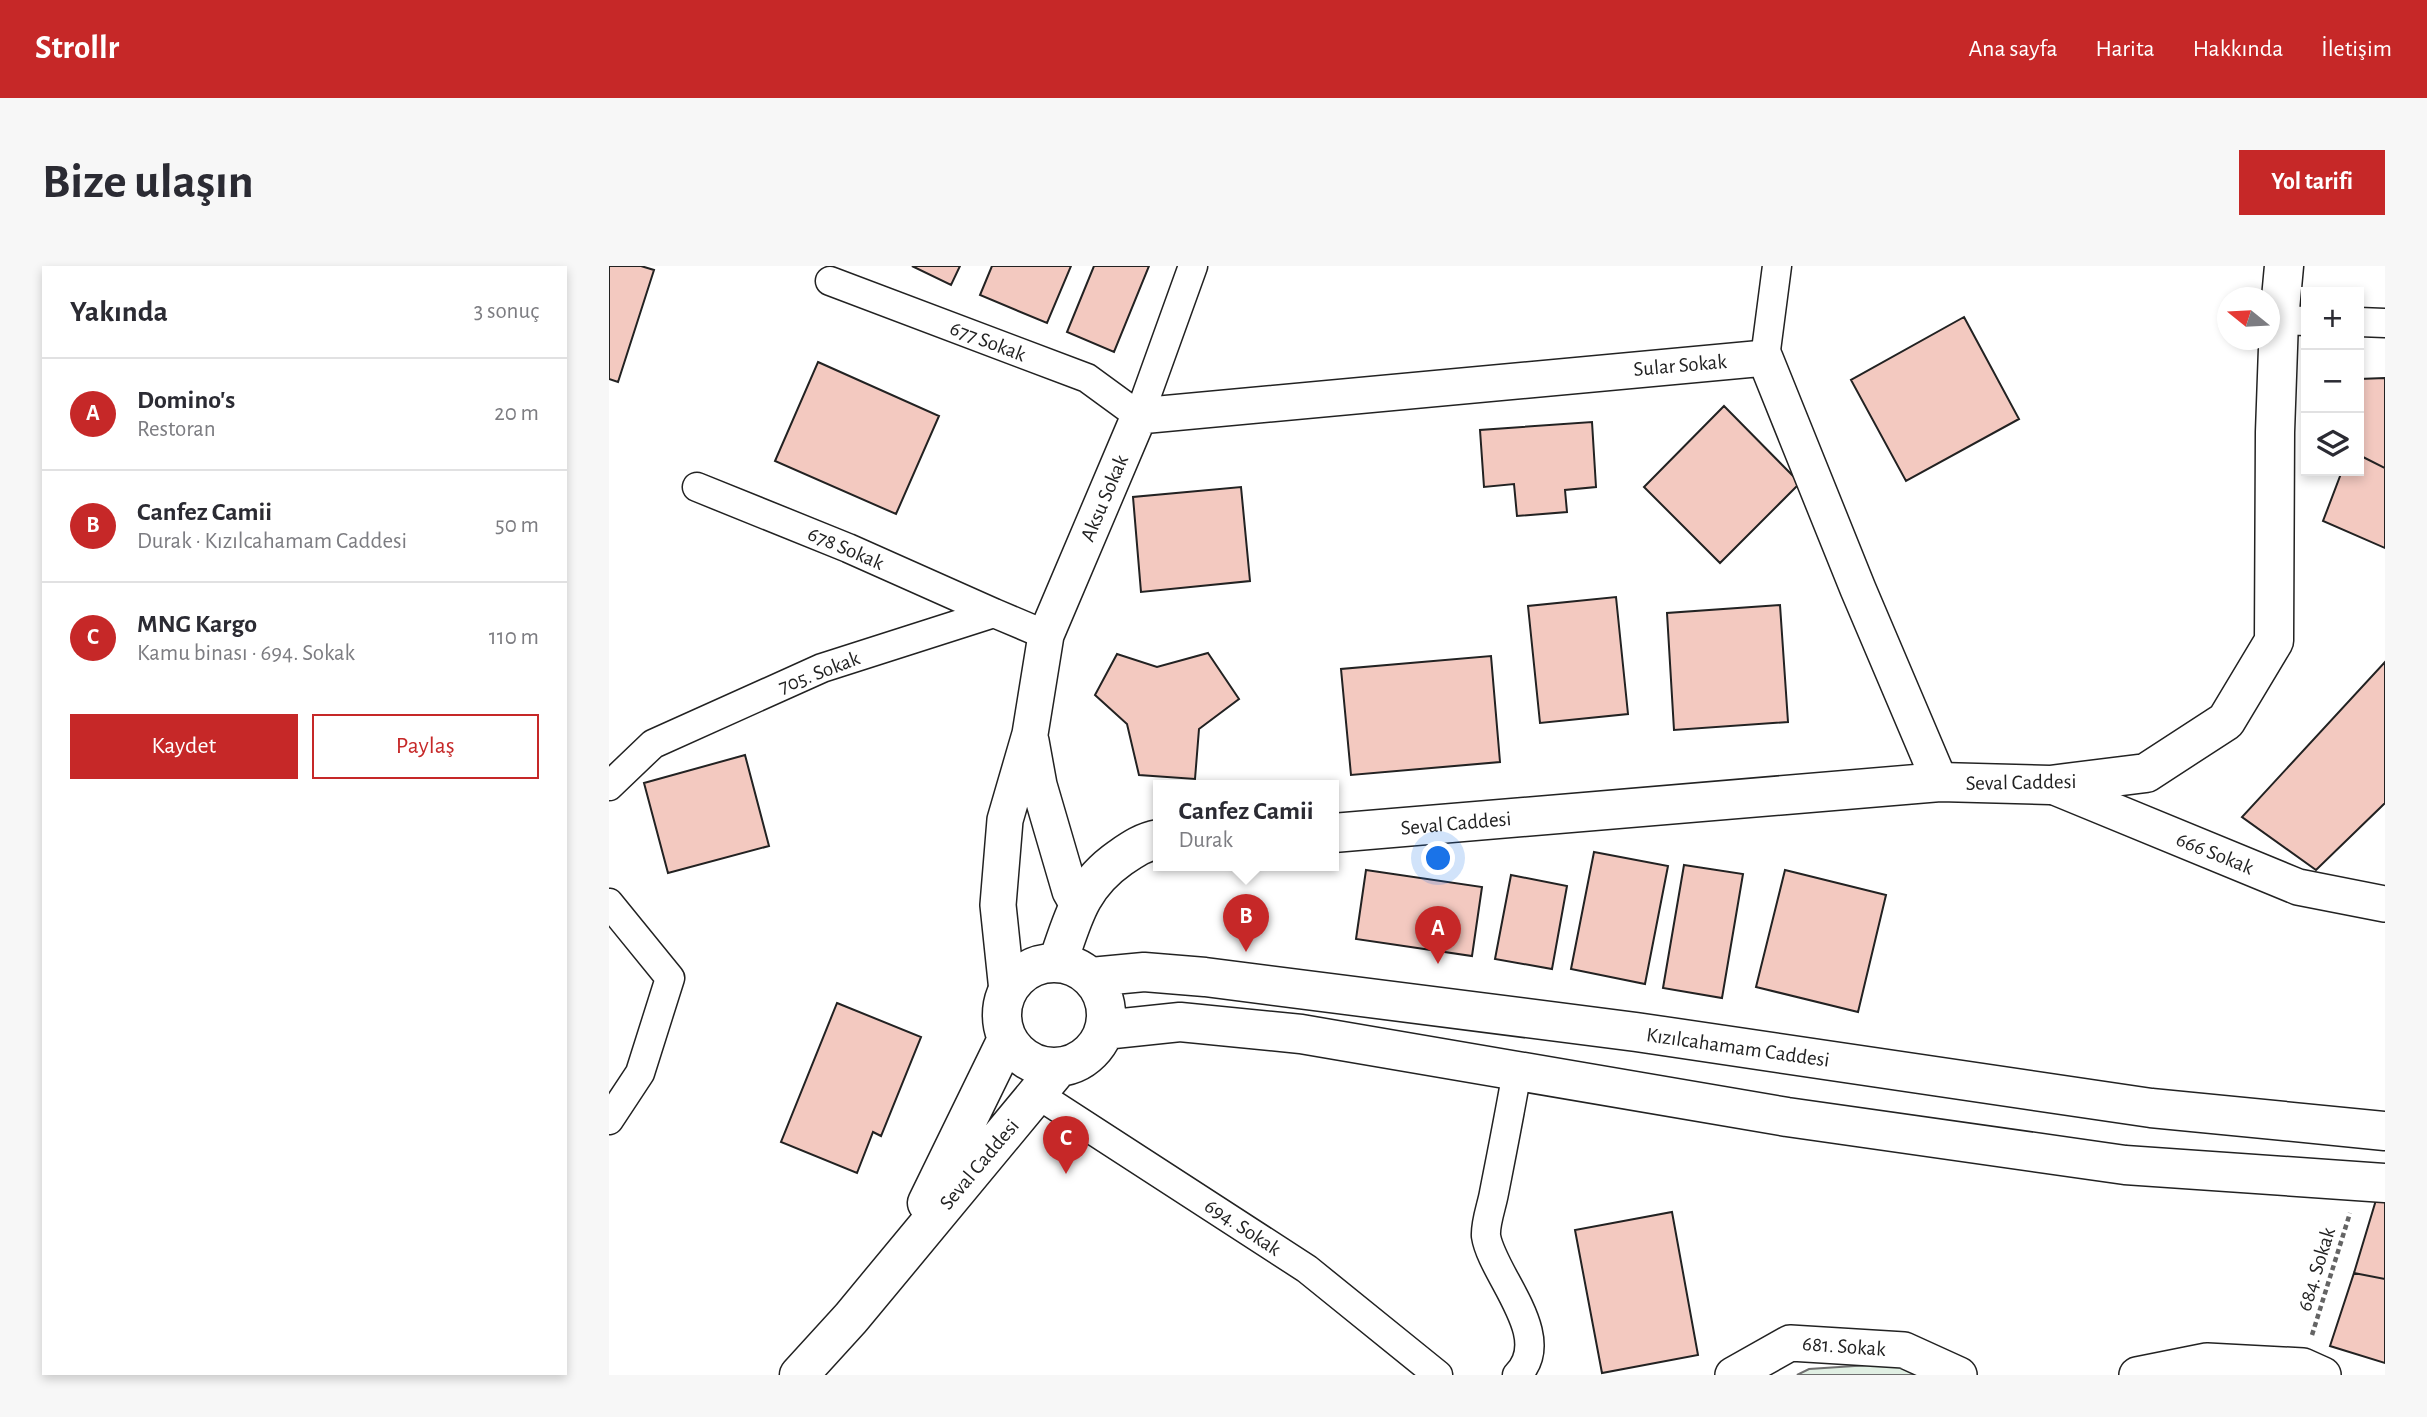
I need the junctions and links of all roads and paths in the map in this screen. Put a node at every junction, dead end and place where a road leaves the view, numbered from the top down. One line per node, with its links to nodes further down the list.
1 (1193, 266): 9 (street, Aksu Sokak)
2 (1777, 266): 8 (street)
3 (2284, 266): 5 (main road, Seval Caddesi)
4 (830, 281): 9 (street, 677 Sokak)
5 (2293, 320): 15 (main road, Seval Caddesi)
6 (2364, 322): 7 (street)
7 (2385, 323)
8 (1765, 358): 9 (street, Sular Sokak); 14 (street)
9 (1139, 415): 12 (street, Aksu Sokak)
10 (697, 487): 11 (street, 678 Sokak)
11 (994, 613): 12 (street); 16 (street, 705. Sokak)
12 (1046, 635): 13 (street, Aksu Sokak)
13 (1030, 734): 23 (street, Aksu Sokak); 25 (street, Aksu Sokak)
14 (1940, 782): 15 (main road, Seval Caddesi); 17 (main road, Seval Caddesi)
15 (2050, 785): 22 (street, 666 Sokak)
16 (609, 786)
17 (1339, 832)
18 (1153, 840): 20 (main road)
19 (1153, 865): 20 (main road)
20 (1101, 872): 23 (main road)
21 (609, 903): 30 (street)
22 (2385, 904)
23 (1078, 905): 24 (main road)
24 (1074, 969): 25 (main road); 26 (main road); 31 (main road, Kızılcahamam Caddesi)
25 (1007, 991): 27 (main road)
26 (1104, 1030): 28 (main road); 29 (main road, Seval Caddesi)
27 (1007, 1039): 29 (main road); 33 (main road, Seval Caddesi)
28 (1517, 1071): 32 (main road); 37 (street)
29 (1048, 1081): 33 (main road, Seval Caddesi); 36 (street, 694. Sokak)
30 (609, 1120)
31 (2385, 1131)
32 (2372, 1182): 34 (path, 684. Sokak)
33 (898, 1262): 35 (main road, Seval Caddesi)
34 (2313, 1371): 40 (street)
35 (799, 1375)
36 (1437, 1375)
37 (1517, 1375)
38 (1733, 1375): 39 (street, 681. Sokak)
39 (1959, 1375)
40 (2137, 1375)

